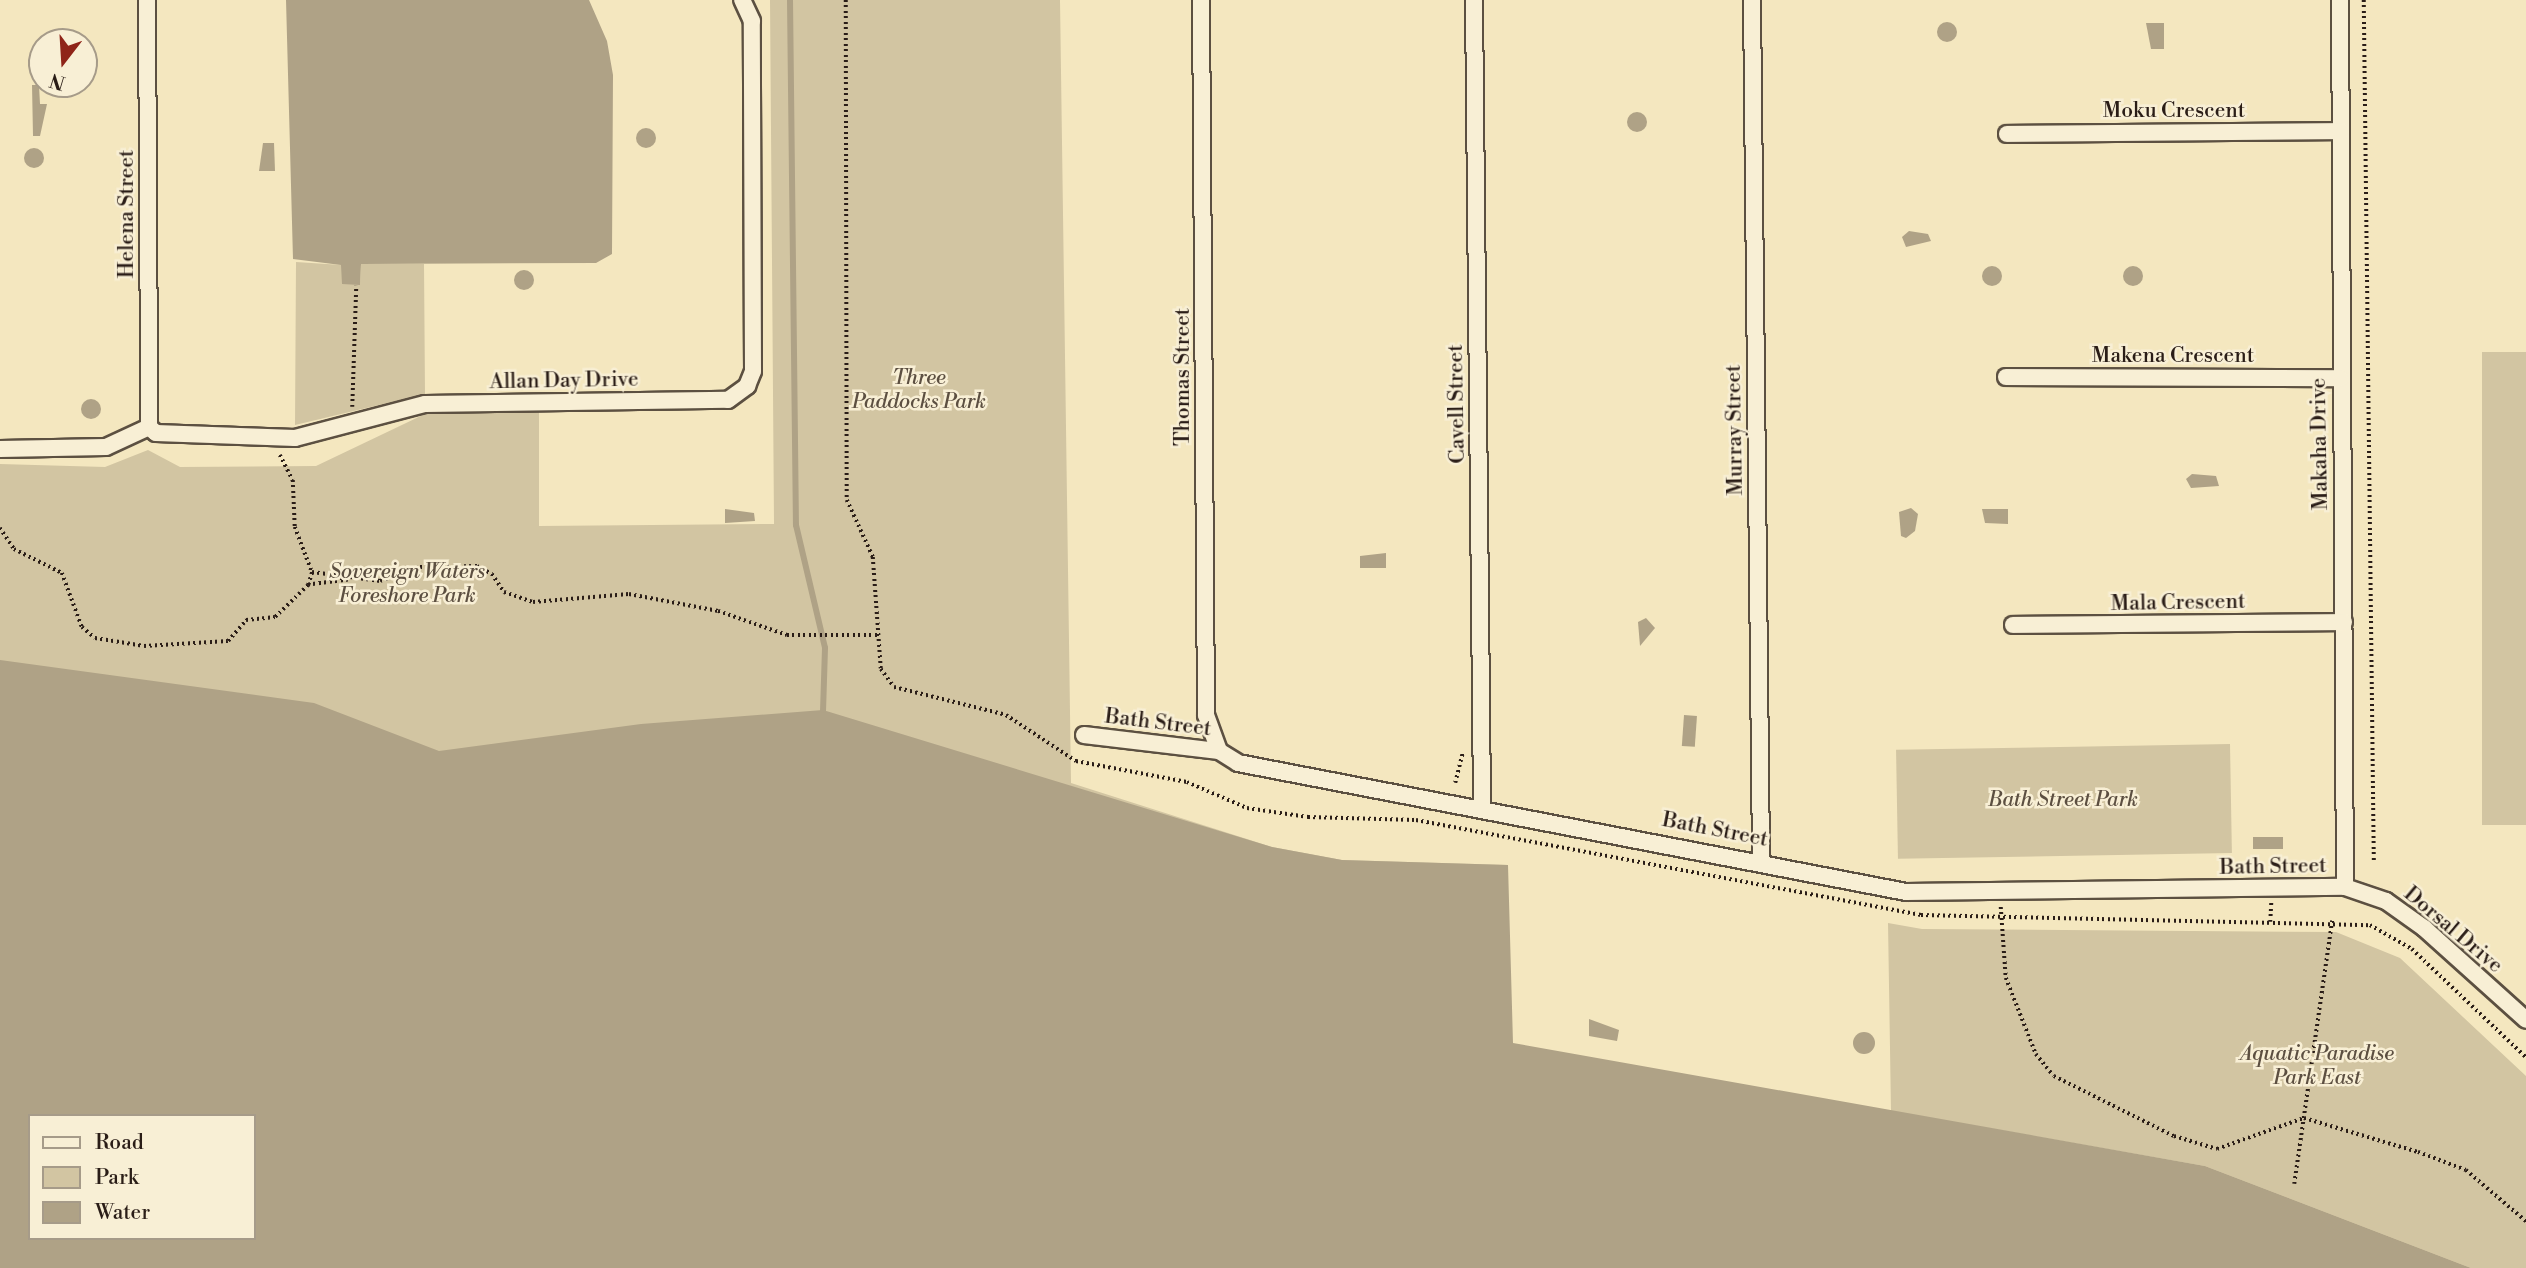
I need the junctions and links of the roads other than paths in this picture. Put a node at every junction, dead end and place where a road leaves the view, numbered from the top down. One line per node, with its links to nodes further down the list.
1 (147, 0): 11 (street, Helena Street)
2 (742, 0): 11 (street, Allan Day Drive)
3 (1201, 0): 16 (street, Thomas Street)
4 (1474, 0): 17 (street, Cavell Street)
5 (1752, 0): 18 (street, Murray Street)
6 (2340, 0): 7 (street, Makaha Drive)
7 (2341, 131): 8 (street, Moku Crescent); 10 (street, Makaha Drive)
8 (2007, 134)
9 (2006, 377): 10 (street, Makena Crescent)
10 (2340, 378): 13 (street, Makaha Drive)
11 (149, 427): 12 (street)
12 (0, 449)
13 (2344, 622): 14 (street, Mala Crescent); 19 (street, Makaha Drive)
14 (2013, 625)
15 (1084, 735): 16 (street, Bath Street)
16 (1219, 751): 17 (street, Bath Street)
17 (1482, 808): 18 (street, Bath Street)
18 (1761, 860): 19 (street, Bath Street)
19 (2345, 887): 20 (street, Dorsal Drive)
20 (2526, 1020)

